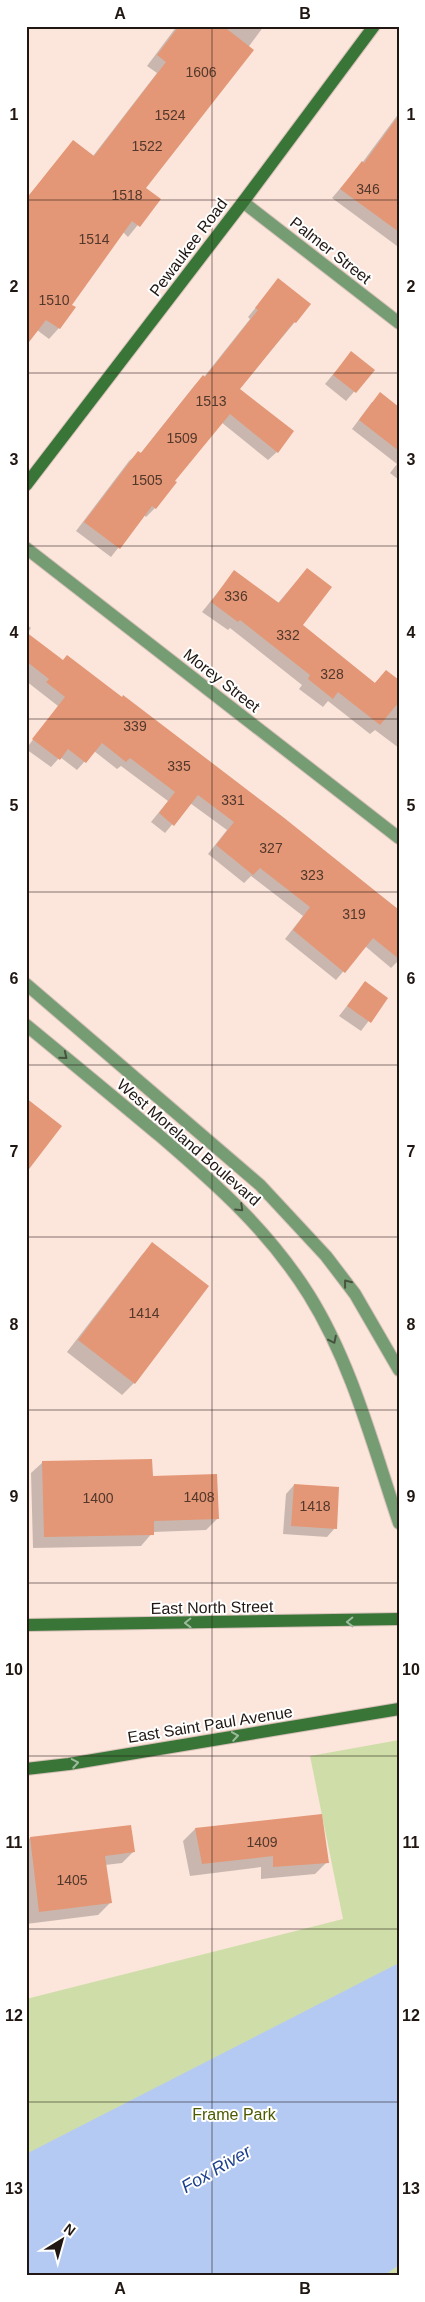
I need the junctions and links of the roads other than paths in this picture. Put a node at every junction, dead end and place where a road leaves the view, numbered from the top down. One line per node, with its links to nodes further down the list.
1 (374, 26): 2 (main road, Pewaukee Road)
2 (243, 202): 3 (street, Palmer Street); 4 (main road, Pewaukee Road)
3 (399, 323)
4 (26, 485)
5 (26, 548): 6 (street, Morey Street)
6 (399, 838)
7 (26, 984): 9 (street, West Moreland Boulevard, one-way to 7)
8 (26, 1025): 10 (street, West Moreland Boulevard, one-way to 10)
9 (399, 1370)
10 (399, 1523)
11 (399, 1619): 12 (main road, East North Street, one-way to 12)
12 (26, 1625)
13 (399, 1709): 14 (main road, East Saint Paul Avenue, one-way to 13)
14 (26, 1769)

